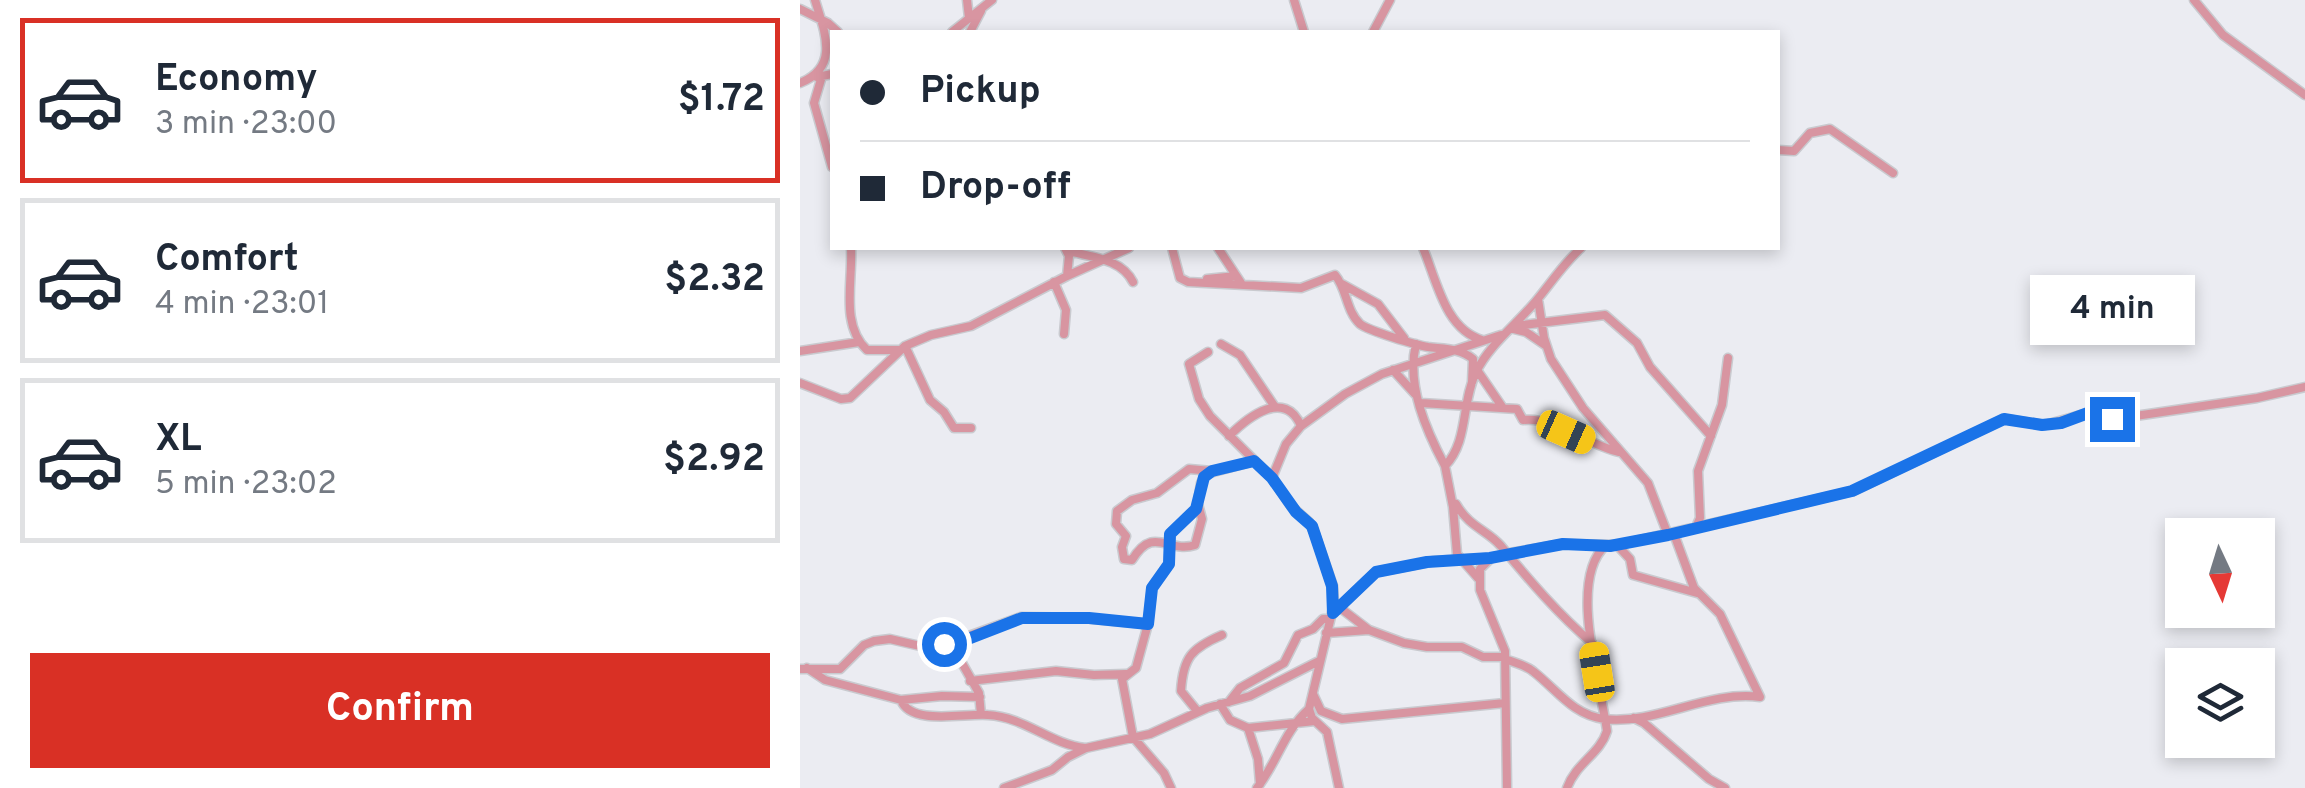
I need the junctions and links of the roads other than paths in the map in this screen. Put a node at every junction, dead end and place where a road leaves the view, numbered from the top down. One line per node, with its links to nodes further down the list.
1 (815, 0): 10 (street)
2 (967, 0): 9 (street)
3 (992, 0): 8 (street)
4 (1294, 0): 14 (street)
5 (1390, 0): 15 (street)
6 (2194, 0): 19 (street)
7 (800, 10): 10 (street)
8 (981, 11): 9 (street); 13 (street)
9 (969, 18): 12 (street)
10 (820, 19): 11 (street); 16 (street)
11 (835, 30)
12 (954, 30)
13 (971, 30)
14 (1303, 30)
15 (1374, 30)
16 (827, 55): 17 (street); 17 (street)
17 (824, 76): 18 (street); 21 (street)
18 (800, 84)
19 (2305, 96)
20 (1780, 150): 22 (street)
21 (830, 160)
22 (1894, 173)
23 (851, 250): 43 (street)
24 (1066, 250): 32 (street)
25 (1069, 250): 31 (street)
26 (1125, 250): 31 (street)
27 (1173, 250): 33 (street)
28 (1219, 250): 33 (street)
29 (1424, 250): 42 (street)
30 (1579, 250): 37 (street)
31 (1103, 260): 32 (street); 35 (street)
32 (1067, 276): 34 (street)
33 (1238, 280): 36 (street)
34 (1054, 282): 40 (street); 48 (street)
35 (1133, 282)
36 (1342, 283): 41 (street); 41 (street)
37 (1538, 299): 38 (street); 39 (street)
38 (1542, 324): 39 (street); 46 (street); 67 (street)
39 (1509, 331): 42 (street); 46 (street); 47 (street); 56 (street)
40 (1064, 334)
41 (1404, 338): 45 (street)
42 (1471, 340): 49 (street); 53 (street)
43 (859, 342): 48 (street); 50 (street)
44 (1222, 344): 62 (street)
45 (1416, 344): 49 (street); 54 (street)
46 (1545, 345): 68 (street)
47 (1508, 346)
48 (902, 348): 58 (street); 65 (street)
49 (1452, 349): 53 (street); 54 (street)
50 (800, 352)
51 (1208, 352): 66 (street)
52 (1728, 358): 67 (street)
53 (1473, 359): 56 (street); 57 (street)
54 (1412, 366): 55 (street); 60 (street)
55 (1393, 370): 60 (street); 64 (street)
56 (1478, 370): 57 (street); 63 (street)
57 (1472, 382): 61 (street)
58 (800, 383)
59 (2305, 387): 75 (street)
60 (1421, 401): 61 (street); 70 (street)
61 (1466, 404): 63 (street); 70 (street)
62 (1275, 407): 64 (street); 66 (street)
63 (1504, 408): 68 (street)
64 (1301, 426): 72 (street)
65 (971, 428)
66 (1228, 436): 69 (street)
67 (1711, 436): 75 (street)
68 (1619, 452): 76 (street)
69 (1254, 461): 71 (street); 72 (street)
70 (1444, 466): 73 (street)
71 (1212, 471): 74 (street); 77 (street)
72 (1272, 478): 85 (street)
73 (1450, 496): 80 (street); 82 (street)
74 (1198, 504): 77 (street); 77 (street)
75 (1696, 528): 76 (street)
76 (1672, 534): 78 (street); 84 (street)
77 (1168, 542): 86 (street)
78 (1617, 545): 79 (street); 84 (street)
79 (1606, 546): 80 (street); 91 (street)
80 (1506, 554): 81 (street); 91 (street)
81 (1490, 558): 82 (street); 83 (street)
82 (1459, 560): 83 (street); 85 (street)
83 (1478, 578): 92 (street)
84 (1697, 593): 110 (street)
85 (1334, 613): 87 (street); 88 (street); 105 (street)
86 (1148, 624): 90 (street); 97 (street)
87 (1370, 630): 88 (street); 93 (street)
88 (1326, 632): 94 (street)
89 (1222, 635): 108 (street)
90 (950, 642): 96 (street); 100 (street)
91 (1593, 643): 111 (street)
92 (1504, 647): 93 (street); 95 (street)
93 (1505, 658): 95 (street); 106 (street)
94 (1318, 661): 99 (street); 102 (street)
95 (1522, 665): 111 (street)
96 (804, 669): 104 (street)
97 (1131, 674): 98 (street); 101 (street)
98 (1111, 675): 100 (street); 101 (street)
99 (1292, 676): 102 (street); 105 (street)
100 (970, 682): 103 (street)
101 (1122, 684): 115 (street)
102 (1313, 686): 106 (street); 107 (street)
103 (980, 697): 104 (street); 109 (street)
104 (901, 700): 109 (street)
105 (1225, 703): 108 (street); 114 (street)
106 (1505, 703): 121 (street)
107 (1309, 709): 112 (street); 113 (street)
108 (1198, 712): 115 (street)
109 (981, 715): 116 (street)
110 (1632, 717): 111 (street); 123 (street)
111 (1605, 719): 122 (street)
112 (1316, 721): 113 (street); 120 (street)
113 (1293, 724): 114 (street); 117 (street)
114 (1248, 728): 117 (street)
115 (1133, 737): 116 (street); 119 (street)
116 (1086, 748): 118 (street)
117 (1258, 786)
118 (1004, 788)
119 (1171, 788)
120 (1339, 788)
121 (1508, 788)
122 (1567, 788)
123 (1725, 788)

